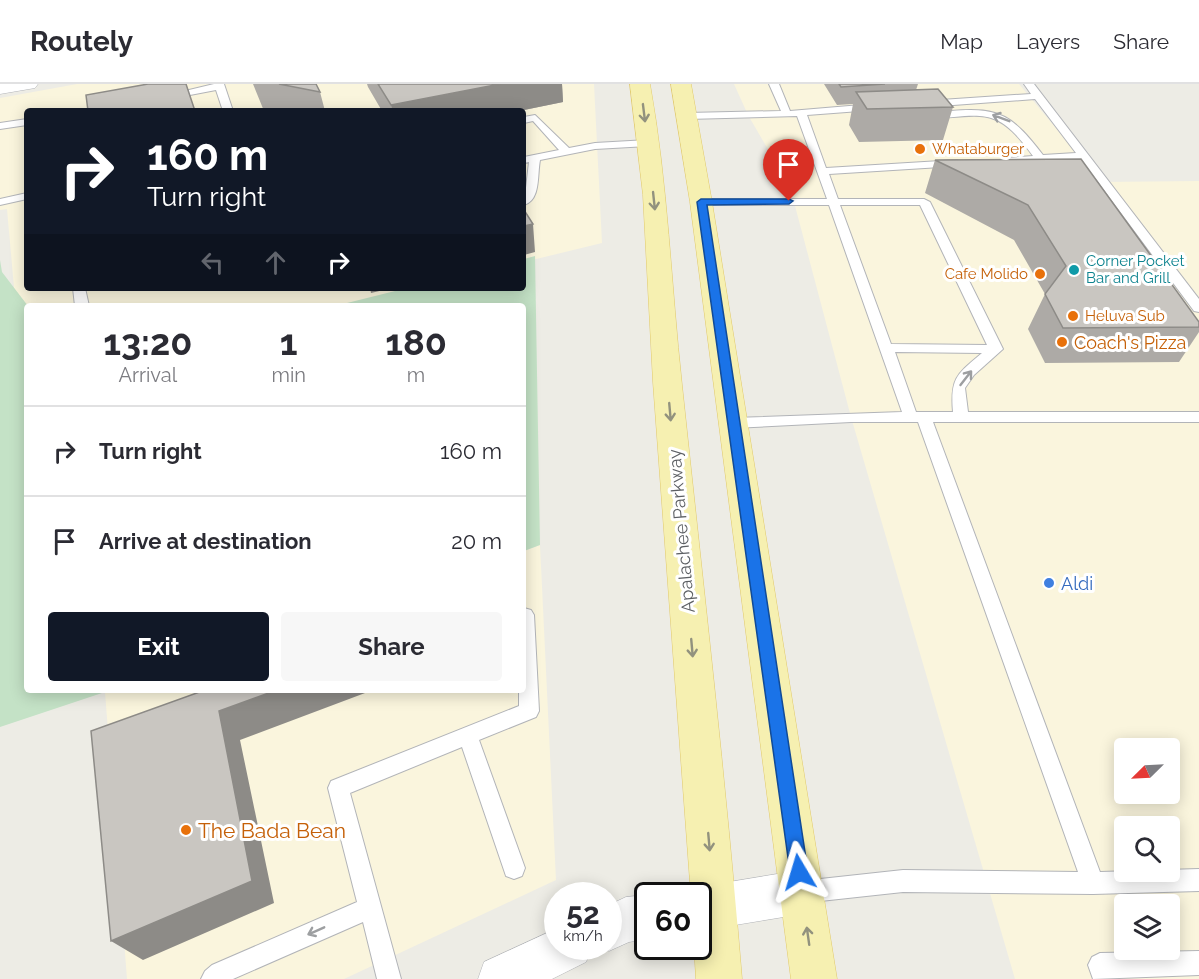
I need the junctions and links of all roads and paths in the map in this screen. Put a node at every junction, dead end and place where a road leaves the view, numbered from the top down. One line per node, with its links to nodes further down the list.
1 (28, 84): 7 (street)
2 (640, 84): 21 (main road, Apalachee Parkway, one-way to 21)
3 (681, 84): 14 (main road)
4 (774, 84): 13 (lane)
5 (1029, 84): 8 (lane)
6 (220, 85): 9 (lane); 12 (lane)
7 (0, 88)
8 (1039, 96): 10 (lane); 23 (lane)
9 (153, 99)
10 (920, 104)
11 (884, 107): 16 (lane)
12 (227, 108)
13 (788, 114): 14 (lane); 16 (lane)
14 (687, 116): 33 (main road)
15 (917, 117): 25 (lane, one-way to 15)
16 (803, 118): 18 (lane); 28 (lane)
17 (526, 119): 22 (lane)
18 (861, 120)
19 (24, 122): 20 (lane)
20 (2, 126)
21 (648, 143): 22 (lane); 45 (main road, Apalachee Parkway, one-way to 45)
22 (567, 152): 24 (lane)
23 (1085, 156): 25 (lane); 34 (lane)
24 (529, 159): 30 (lane)
25 (1041, 159): 26 (lane)
26 (995, 161)
27 (972, 162): 28 (lane)
28 (823, 171): 31 (lane)
29 (24, 197): 32 (lane)
30 (526, 200)
31 (835, 201): 33 (lane); 35 (lane); 36 (lane)
32 (0, 202)
33 (701, 202): 40 (main road)
34 (1199, 308)
35 (886, 348): 36 (lane); 37 (lane)
36 (996, 349): 38 (lane, one-way to 36)
37 (917, 417): 38 (lane); 40 (lane); 46 (lane)
38 (961, 417): 39 (lane)
39 (1198, 418)
40 (733, 423): 47 (main road)
41 (526, 639): 42 (lane)
42 (468, 736): 43 (lane); 49 (lane)
43 (514, 868)
44 (1199, 880): 46 (lane)
45 (705, 882)
46 (1093, 883): 47 (lane)
47 (801, 892): 48 (street); 57 (main road, one-way to 47)
48 (712, 907)
49 (369, 908): 53 (lane, one-way to 53); 54 (lane)
50 (712, 938): 56 (main road, Apalachee Parkway)
51 (544, 958): 55 (street)
52 (1199, 963): 58 (lane)
53 (213, 979)
54 (389, 979)
55 (501, 979)
56 (719, 979)
57 (814, 979)
58 (1105, 979)

